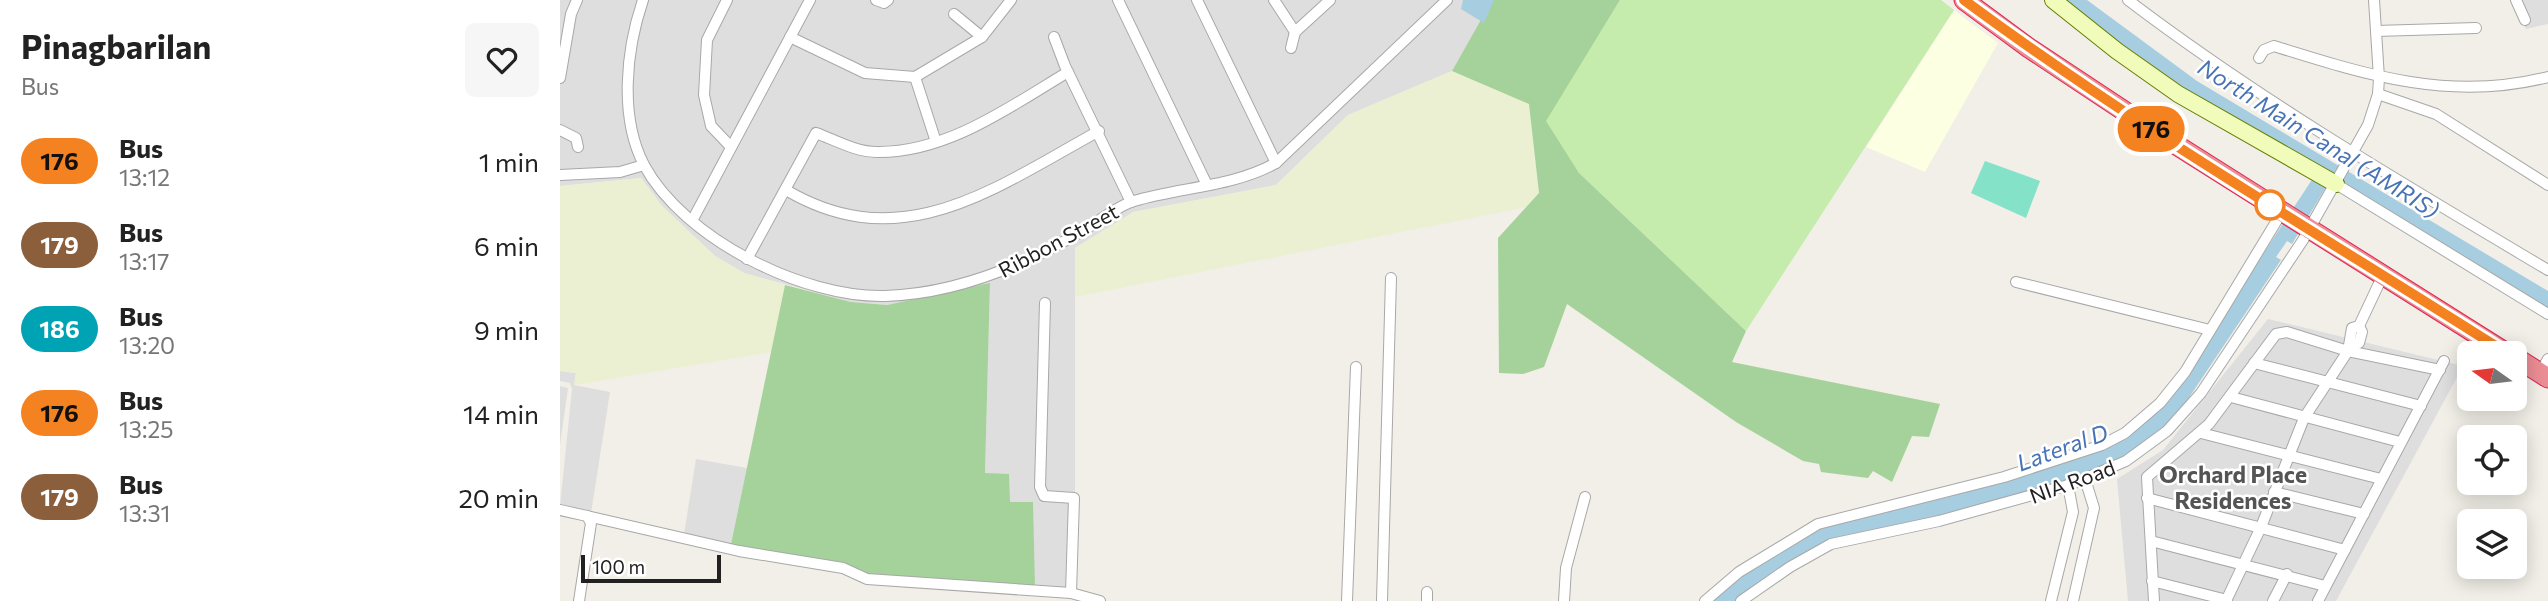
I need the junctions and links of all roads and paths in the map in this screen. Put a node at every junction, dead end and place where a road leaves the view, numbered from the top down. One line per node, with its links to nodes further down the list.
1 (577, 0): 30 (street)
2 (643, 0): 42 (street)
3 (810, 0): 22 (street)
4 (1010, 0): 23 (street)
5 (1118, 0): 45 (street)
6 (1209, 0): 16 (street)
7 (1274, 0): 21 (street)
8 (1330, 0): 21 (street)
9 (1447, 0): 41 (street, Ribbon Street)
10 (1964, 0): 49 (highway)
11 (2053, 0): 44 (street)
12 (2128, 0): 40 (street)
13 (2374, 0): 20 (street, NIA Road)
14 (2515, 0): 18 (street)
15 (724, 1): 39 (street)
16 (1200, 5): 41 (street)
17 (954, 14): 23 (street)
18 (2525, 20)
19 (2476, 28): 20 (street)
20 (2376, 31): 31 (street, NIA Road)
21 (1295, 32): 25 (street)
22 (790, 37): 28 (street); 39 (street)
23 (982, 37): 28 (street)
24 (1054, 37): 27 (street)
25 (1291, 48)
26 (2259, 58): 31 (street)
27 (1068, 72): 35 (street); 37 (street)
28 (915, 77): 37 (street)
29 (2548, 77): 31 (street)
30 (560, 78)
31 (2379, 78): 32 (street, NIA Road)
32 (2378, 94): 40 (street, NIA Road); 46 (street)
33 (815, 119): 36 (street)
34 (560, 130): 38 (street)
35 (1099, 131): 47 (street); 48 (street)
36 (816, 133): 37 (street); 47 (street)
37 (936, 142)
38 (578, 147)
39 (731, 147): 50 (street)
40 (2353, 154): 44 (street, NIA Road); 53 (street)
41 (1276, 163): 45 (street, Ribbon Street)
42 (644, 165): 43 (street); 50 (street, Ribbon Street)
43 (560, 176)
44 (2339, 178): 51 (street, NIA Road); 58 (street)
45 (1207, 185): 48 (street, Ribbon Street)
46 (2548, 185)
47 (786, 190): 52 (street)
48 (1131, 202): 52 (street, Ribbon Street)
49 (2284, 214): 51 (highway); 59 (street)
50 (693, 219): 52 (street, Ribbon Street)
51 (2307, 228): 54 (highway); 73 (street, NIA Road)
52 (747, 259)
53 (2548, 271)
54 (2383, 275): 60 (highway); 61 (street)
55 (1391, 278): 97 (street)
56 (2016, 282): 59 (street)
57 (1045, 303): 91 (street)
58 (2548, 314)
59 (2210, 330): 86 (street)
60 (2487, 341)
61 (2349, 348): 62 (street); 66 (street); 68 (street)
62 (2254, 362): 66 (street); 67 (street)
63 (2527, 363): 65 (highway)
64 (1356, 367): 96 (street)
65 (2545, 370)
66 (2329, 384): 68 (street); 69 (street)
67 (2231, 397): 69 (street); 70 (street)
68 (2421, 406): 71 (street)
69 (2304, 418): 71 (street); 72 (street)
70 (2201, 433): 72 (street); 78 (street)
71 (2400, 442): 74 (street)
72 (2288, 454): 74 (street); 76 (street)
73 (2085, 479): 75 (street, NIA Road); 102 (street)
74 (2381, 479): 80 (street)
75 (2068, 485): 90 (street, NIA Road); 101 (street)
76 (2274, 492): 80 (street); 82 (street)
77 (1585, 497): 98 (street)
78 (2147, 498): 82 (street); 83 (street)
79 (560, 510): 81 (street)
80 (2364, 514): 84 (street)
81 (587, 516): 91 (street); 94 (street)
82 (2261, 527): 84 (street); 85 (street)
83 (2151, 541): 85 (street); 88 (street)
84 (2345, 550): 89 (street)
85 (2242, 563): 87 (street); 93 (street)
86 (1740, 574): 90 (street); 99 (street)
87 (2287, 574): 89 (street); 104 (street)
88 (2152, 581): 92 (street); 103 (street)
89 (2325, 586): 105 (street)
90 (1751, 590): 100 (street, NIA Road)
91 (1071, 593): 95 (street)
92 (2184, 596): 93 (street)
93 (2226, 600)
94 (579, 601)
95 (1100, 601)
96 (1347, 601)
97 (1382, 601)
98 (1564, 601)
99 (1705, 601)
100 (1741, 601)
101 (2051, 601)
102 (2073, 601)
103 (2154, 601)
104 (2273, 601)
105 (2318, 601)

